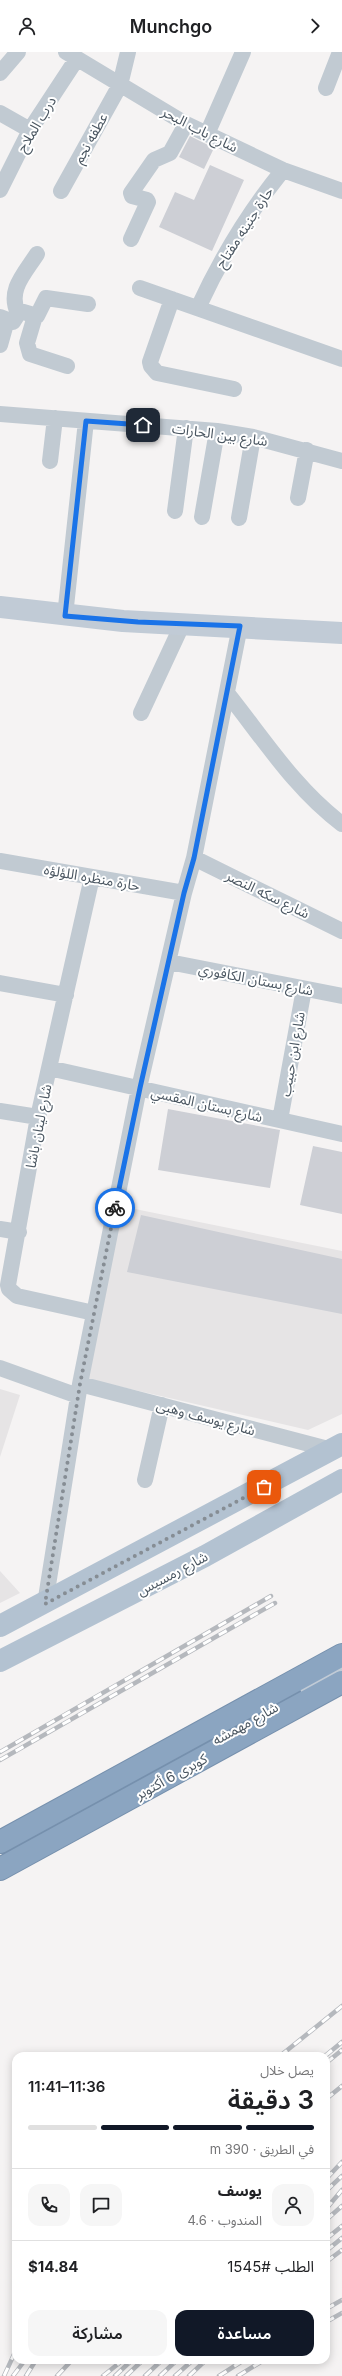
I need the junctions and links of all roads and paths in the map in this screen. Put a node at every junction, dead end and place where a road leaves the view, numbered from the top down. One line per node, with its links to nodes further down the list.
1 (18, 52): 6 (street)
2 (128, 52): 7 (street, عطفه نجم)
3 (243, 52): 12 (street)
4 (340, 52): 8 (street)
5 (71, 56): 7 (street, شارع باب البحر); 11 (street, درب الملاح)
6 (0, 73)
7 (120, 85): 10 (street, شارع باب البحر); 15 (street, عطفه نجم)
8 (326, 88)
9 (0, 113): 11 (street)
10 (186, 124): 12 (street, شارع باب البحر); 17 (street)
11 (30, 130): 14 (street, درب الملاح)
12 (207, 134): 13 (street, شارع باب البحر)
13 (283, 170): 16 (street, شارع باب البحر); 22 (street, حارة جنينه مفتاح)
14 (2, 183)
15 (61, 191)
16 (342, 191)
17 (131, 239)
18 (37, 254): 24 (street)
19 (140, 288): 20 (street)
20 (172, 299): 22 (street); 28 (street)
21 (88, 304): 23 (street)
22 (198, 308): 26 (street)
23 (35, 316): 24 (street); 27 (street)
24 (8, 317): 25 (street)
25 (0, 345)
26 (342, 359)
27 (67, 366)
28 (234, 389)
29 (0, 414): 30 (street, شارع بين الحارات)
30 (54, 418): 31 (street, شارع بين الحارات); 36 (street)
31 (86, 421): 32 (street, شارع بين الحارات); 43 (street)
32 (186, 428): 33 (street, شارع بين الحارات); 39 (street)
33 (217, 431): 34 (street, شارع بين الحارات); 40 (street)
34 (253, 437): 35 (street, شارع بين الحارات); 41 (street)
35 (307, 450): 37 (street, شارع بين الحارات); 38 (street)
36 (50, 461)
37 (342, 461)
38 (298, 498)
39 (175, 511)
40 (202, 517)
41 (239, 518)
42 (0, 608): 43 (main road)
43 (65, 616): 44 (main road)
44 (182, 625): 45 (main road); 48 (street)
45 (240, 626): 46 (main road); 47 (street)
46 (342, 633)
47 (227, 693): 49 (street); 50 (street)
48 (141, 713)
49 (342, 824)
50 (194, 858): 53 (street); 54 (street, شارع سكه النصر)
51 (0, 861): 52 (street, حارة منظره اللؤلؤه)
52 (92, 877): 53 (street, حارة منظره اللؤلؤه); 58 (street, شارع لينان باشا)
53 (184, 893): 55 (street)
54 (342, 931)
55 (169, 962): 57 (street, شارع بستان الكافوري); 61 (street)
56 (0, 983): 58 (street)
57 (304, 988): 59 (street, شارع بستان الكافوري); 64 (street, شارع ابن حبيب)
58 (66, 995): 60 (street, شارع لينان باشا)
59 (342, 996)
60 (49, 1068): 61 (street, شارع بستان المقسي); 63 (street, شارع لينان باشا)
61 (140, 1088): 64 (street, شارع بستان المقسي); 68 (street)
62 (0, 1111): 63 (street)
63 (38, 1117): 67 (street, شارع لينان باشا)
64 (280, 1120): 65 (street, شارع بستان المقسي)
65 (342, 1134)
66 (0, 1229): 67 (street)
67 (19, 1232): 68 (street, شارع لينان باشا)
68 (94, 1313): 70 (street)
69 (0, 1368): 70 (street, شارع يوسف وهبى)
70 (79, 1390): 71 (street, شارع يوسف وهبى); 75 (street)
71 (162, 1405): 72 (street, شارع يوسف وهبى); 73 (street)
72 (337, 1447): 75 (main road)
73 (145, 1480)
74 (342, 1480): 78 (main road, شارع رمسيس)
75 (45, 1604): 76 (main road)
76 (0, 1626)
77 (342, 1655): 82 (highway, كوبرى 6 أكتوبر)
78 (0, 1662)
79 (342, 1670): 81 (main road, شارع مهمشه)
80 (342, 1682): 85 (highway, كوبرى 6 أكتوبر)
81 (213, 1740): 83 (highway); 84 (main road, شارع مهمشه)
82 (0, 1842)
83 (0, 1851)
84 (0, 1858)
85 (0, 1869)

